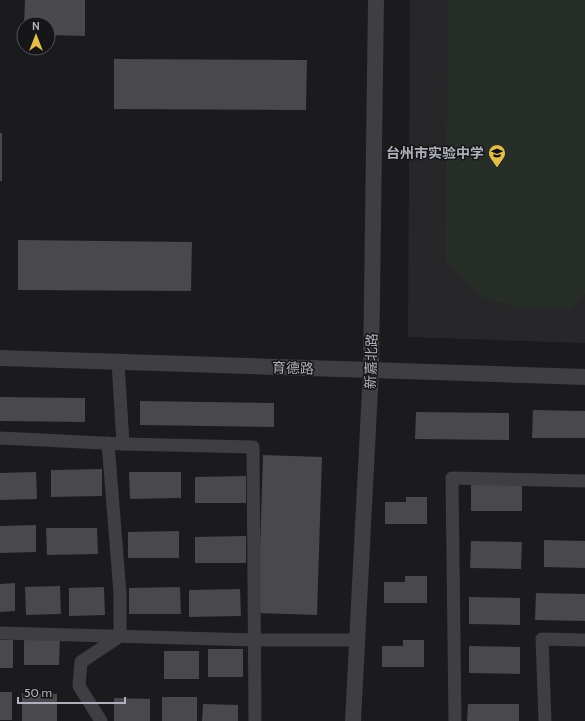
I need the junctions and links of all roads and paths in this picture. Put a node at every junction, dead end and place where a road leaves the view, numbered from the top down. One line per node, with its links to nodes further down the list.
1 (376, 0): 4 (street, 新嘉北路)
2 (0, 358): 3 (street, 育德路)
3 (118, 362): 4 (street, 育德路); 8 (street)
4 (371, 370): 5 (street, 育德路); 13 (street, 新嘉北路)
5 (585, 378)
6 (0, 438): 7 (street)
7 (108, 443): 8 (street); 11 (street)
8 (123, 444): 12 (street)
9 (585, 481): 18 (street)
10 (0, 633): 11 (street)
11 (120, 636): 12 (street); 15 (street)
12 (255, 640): 13 (street); 16 (street)
13 (357, 640): 17 (street, 新嘉北路)
14 (585, 640): 19 (street)
15 (101, 721)
16 (255, 721)
17 (353, 721)
18 (455, 721)
19 (545, 721)

